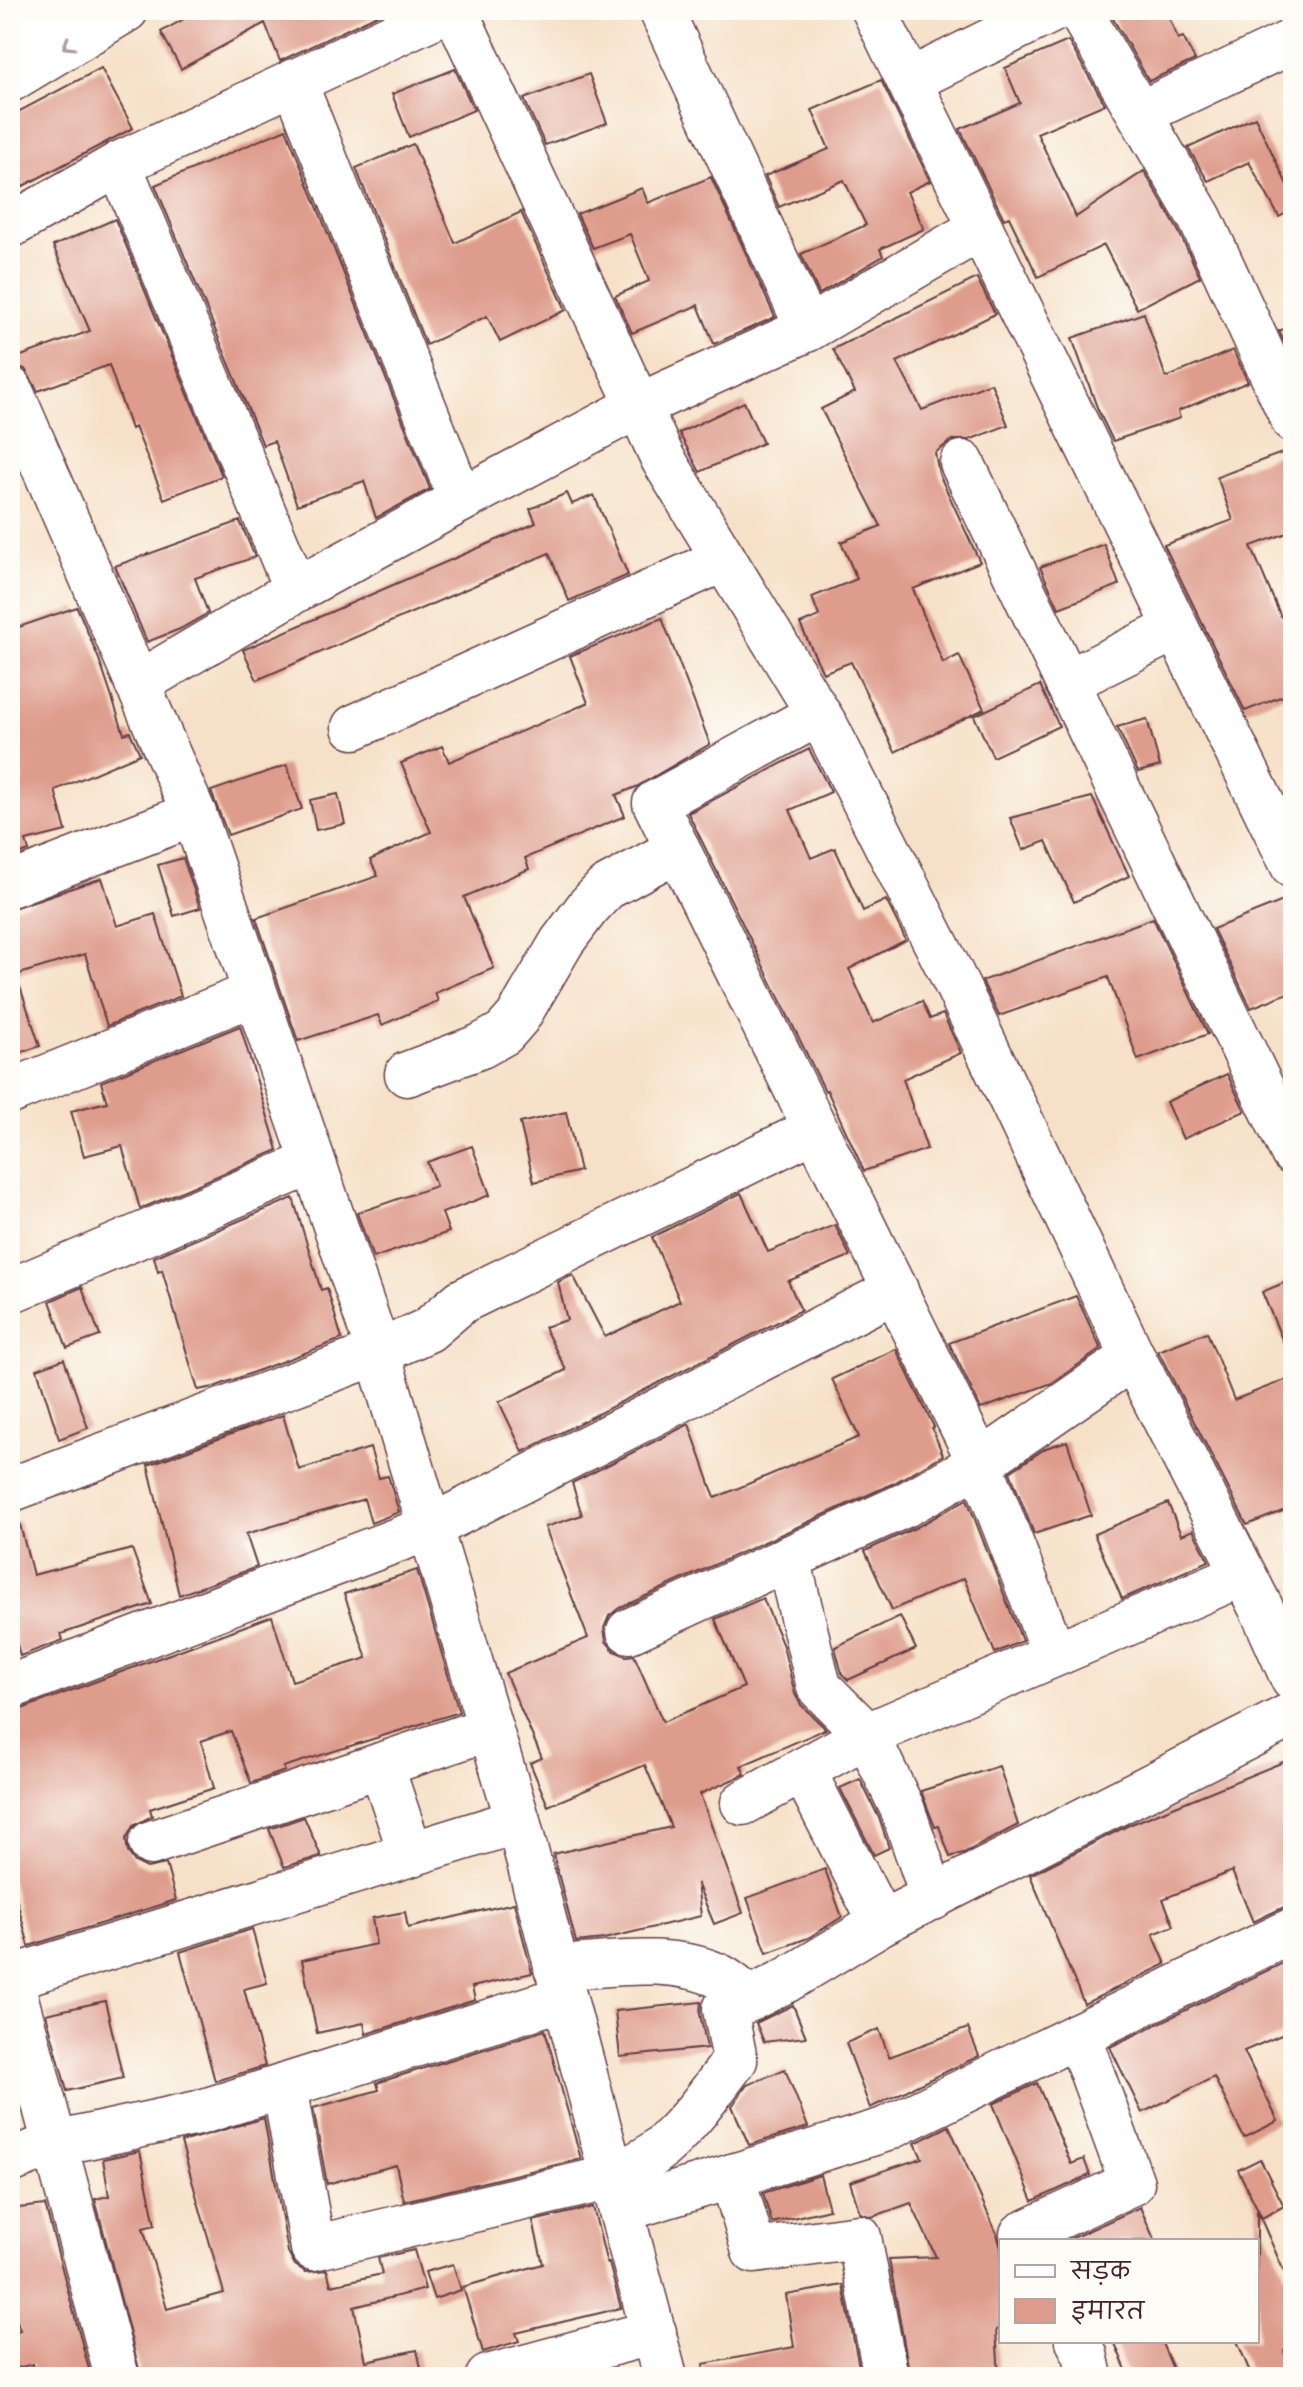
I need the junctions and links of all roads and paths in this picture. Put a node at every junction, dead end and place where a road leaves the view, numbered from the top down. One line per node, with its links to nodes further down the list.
1 (57, 10): 9 (street)
2 (126, 10): 11 (street, one-way to 11)
3 (447, 10): 12 (street)
4 (455, 10): 20 (street)
5 (661, 10): 18 (street)
6 (874, 10): 13 (street)
7 (1053, 10): 13 (street)
8 (1079, 10): 14 (street)
9 (10, 38)
10 (1293, 41): 14 (street)
11 (10, 80)
12 (294, 81): 15 (street); 23 (street)
13 (909, 81): 17 (street)
14 (1141, 113): 21 (street)
15 (119, 164): 16 (street); 25 (street)
16 (10, 226)
17 (981, 228): 18 (street); 26 (street)
18 (808, 329): 20 (street)
19 (10, 389): 28 (street)
20 (638, 406): 23 (street); 24 (street)
21 (1293, 420)
22 (962, 463): 27 (street)
23 (461, 500): 25 (street)
24 (724, 559): 29 (street); 30 (street)
25 (296, 590): 28 (street)
26 (1176, 628): 27 (street); 33 (street)
27 (1067, 682): 39 (street)
28 (137, 684): 31 (street)
29 (818, 714): 32 (street); 44 (street)
30 (354, 727)
31 (194, 814): 34 (street); 35 (street)
32 (678, 849): 36 (street); 38 (street)
33 (1293, 866)
34 (10, 885)
35 (255, 993): 37 (street); 40 (street)
36 (407, 1074)
37 (10, 1092)
38 (816, 1129): 41 (street); 43 (street)
39 (1293, 1153)
40 (313, 1162): 42 (street); 43 (street)
41 (896, 1290): 45 (street); 47 (street)
42 (10, 1291)
43 (377, 1353): 46 (street); 47 (street)
44 (1133, 1357): 45 (street); 49 (street)
45 (980, 1463): 48 (street); 51 (street)
46 (10, 1490)
47 (429, 1528): 53 (street); 55 (street)
48 (788, 1558): 50 (street); 56 (street)
49 (1243, 1574): 51 (street); 52 (street)
50 (629, 1631)
51 (1054, 1654): 56 (street)
52 (1293, 1679)
53 (10, 1687)
54 (1293, 1714): 63 (street)
55 (490, 1728): 57 (street); 60 (street)
56 (867, 1735): 58 (street); 63 (street)
57 (381, 1765): 61 (street); 62 (street)
58 (803, 1770): 59 (street); 64 (street)
59 (743, 1803)
60 (518, 1821): 62 (street); 67 (street)
61 (151, 1843)
62 (411, 1854): 66 (street)
63 (933, 1898): 64 (street)
64 (881, 1923): 68 (street)
65 (1293, 1930): 69 (street)
66 (10, 1977): 71 (street)
67 (560, 1983): 68 (street); 70 (street); 74 (street)
68 (750, 1999): 74 (street)
69 (1078, 2035): 73 (street); 75 (street)
70 (284, 2086): 71 (street); 74 (street)
71 (54, 2144): 72 (street); 78 (street)
72 (10, 2161)
73 (732, 2176): 74 (street); 81 (street)
74 (616, 2193): 76 (street)
75 (1024, 2239)
76 (654, 2332): 79 (street); 80 (street)
77 (1079, 2343): 82 (street)
78 (117, 2377)
79 (488, 2377)
80 (665, 2377)
81 (886, 2377)
82 (1090, 2377)

